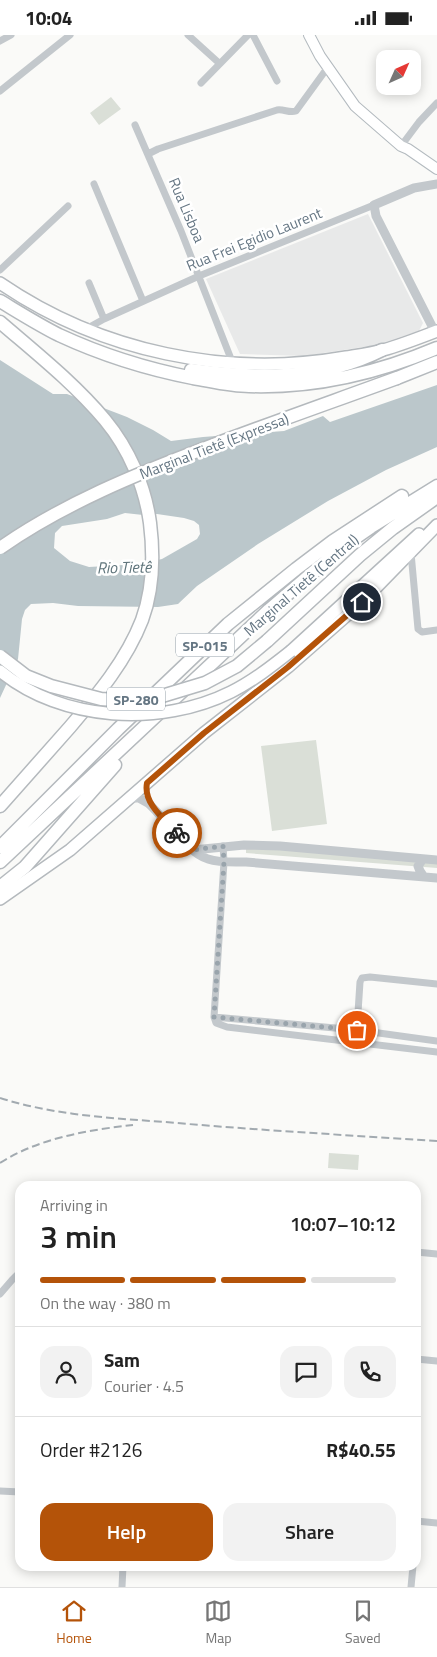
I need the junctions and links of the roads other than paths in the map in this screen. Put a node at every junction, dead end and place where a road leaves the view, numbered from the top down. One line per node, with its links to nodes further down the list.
1 (11, 35): 7 (street)
2 (70, 35): 12 (street)
3 (188, 35): 8 (street)
4 (248, 35): 8 (street)
5 (253, 35): 10 (street)
6 (309, 35): 9 (main road)
7 (0, 41)
8 (220, 63): 11 (street)
9 (328, 67): 15 (main road); 16 (street)
10 (277, 81)
11 (201, 83)
12 (0, 91)
13 (437, 103): 15 (street)
14 (135, 125): 16 (street, Rua Lisboa)
15 (401, 146): 17 (main road); 18 (main road)
16 (148, 154): 24 (street, Rua Lisboa)
17 (437, 169)
18 (437, 177)
19 (94, 184): 28 (street)
20 (437, 184): 21 (street, Rua Frei Egidio Laurent)
21 (374, 205): 24 (street, Rua Frei Egidio Laurent); 32 (street)
22 (68, 206): 23 (street)
23 (0, 269)
24 (199, 277): 28 (street, Rua Frei Egidio Laurent); 37 (street, Rua Lisboa)
25 (0, 283): 31 (highway)
26 (89, 283): 29 (street)
27 (0, 301): 35 (highway)
28 (143, 301): 29 (street, Rua Frei Egidio Laurent)
29 (104, 319): 31 (street, Rua Frei Egidio Laurent)
30 (0, 322): 53 (highway)
31 (86, 329): 37 (highway)
32 (436, 332): 34 (highway)
33 (437, 348): 35 (highway)
34 (382, 350): 35 (highway); 37 (highway)
35 (109, 354)
36 (437, 361): 43 (highway, Marginal Tietê (Expressa), bridge)
37 (233, 364)
38 (437, 476): 57 (highway, SP-015)
39 (437, 486): 48 (highway, Marginal Tietê (Central))
40 (437, 497): 49 (highway, SP-280, bridge)
41 (437, 518): 50 (highway, bridge)
42 (437, 525): 44 (highway)
43 (0, 548)
44 (411, 553): 45 (highway); 46 (street)
45 (393, 570): 46 (street); 51 (highway)
46 (412, 575): 47 (street)
47 (437, 630)
48 (225, 652): 61 (highway, Marginal Tietê (Central)); 66 (highway)
49 (0, 656)
50 (0, 671)
51 (147, 783): 52 (highway); 54 (street)
52 (130, 798): 54 (street); 67 (highway)
53 (0, 807)
54 (155, 809): 58 (street)
55 (244, 845): 56 (street); 59 (street); 63 (street)
56 (223, 846): 58 (street); 62 (street)
57 (0, 847)
58 (193, 850): 62 (street)
59 (423, 859): 60 (street); 64 (street)
60 (437, 860)
61 (0, 861)
62 (224, 862): 63 (street); 69 (street)
63 (246, 862): 64 (street)
64 (424, 877): 65 (street)
65 (437, 878)
66 (0, 887)
67 (0, 899)
68 (437, 985): 70 (street)
69 (214, 1017): 70 (street); 73 (street)
70 (357, 1030): 71 (street); 73 (street)
71 (422, 1039): 72 (street); 74 (street)
72 (437, 1041)
73 (356, 1043): 74 (street)
74 (421, 1050): 75 (street)
75 (437, 1052)
76 (421, 1252): 77 (street)
77 (437, 1254)
78 (15, 1276): 79 (street)
79 (0, 1294)
80 (421, 1359): 81 (street)
81 (437, 1361)
82 (0, 1491): 83 (street)
83 (15, 1492)
84 (421, 1521): 85 (street)
85 (437, 1523)
86 (123, 1571): 88 (street)
87 (412, 1571): 89 (street)
88 (122, 1587)
89 (411, 1587)

